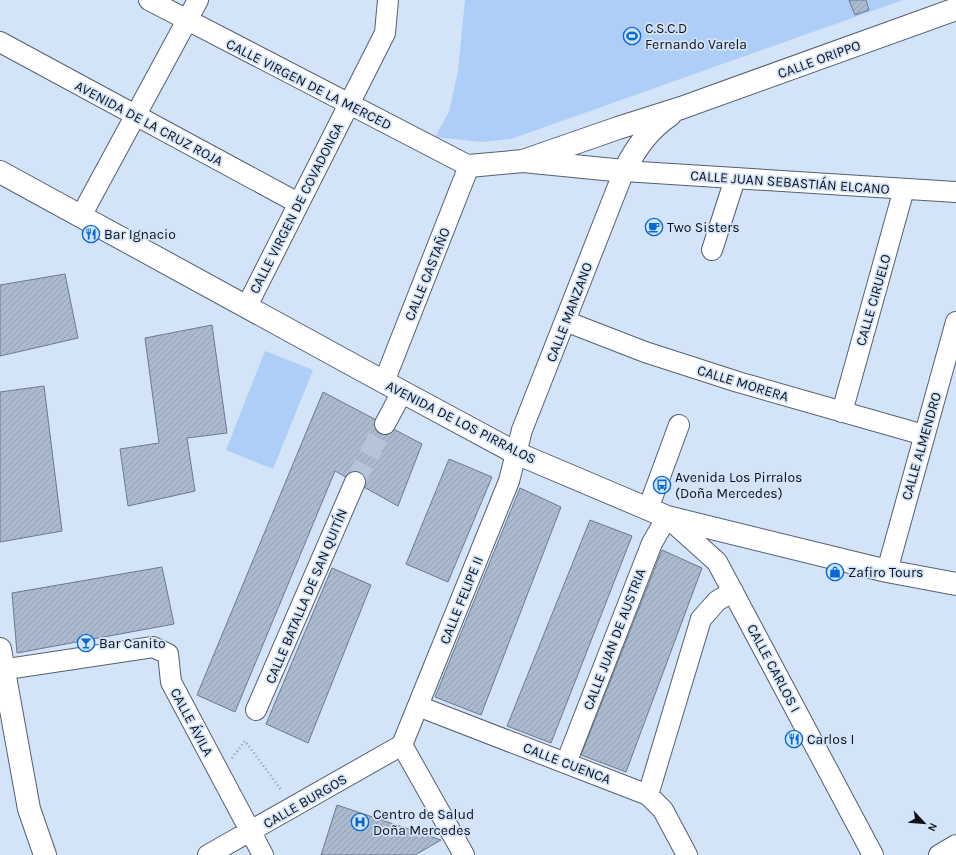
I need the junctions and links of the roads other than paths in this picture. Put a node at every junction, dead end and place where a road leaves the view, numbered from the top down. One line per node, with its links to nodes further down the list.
1 (149, 0): 5 (street, CALLE VIRGEN DE LA MERCED)
2 (198, 0): 5 (street)
3 (388, 0): 7 (street, CALLE VIRGEN DE COVADONGA)
4 (956, 9): 8 (street, CALLE ORIPPO)
5 (187, 20): 7 (street, CALLE VIRGEN DE LA MERCED); 9 (street)
6 (0, 42): 9 (street, AVENIDA DE LA CRUZ ROJA)
7 (348, 105): 13 (street, CALLE VIRGEN DE LA MERCED); 19 (street, CALLE VIRGEN DE COVADONGA)
8 (681, 108): 10 (street); 11 (street)
9 (136, 116): 19 (street, AVENIDA DE LA CRUZ ROJA); 20 (street)
10 (618, 128): 11 (street); 12 (street)
11 (635, 149): 14 (street)
12 (523, 161): 13 (street); 14 (street)
13 (470, 166): 25 (street, CALLE CASTAÑO)
14 (624, 171): 16 (street, CALLE JUAN SEBASTIÁN ELCANO); 23 (street, CALLE MANZANO)
15 (0, 172): 20 (street, AVENIDA DE LOS PIRRALOS)
16 (735, 179): 17 (street, CALLE JUAN SEBASTIÁN ELCANO); 21 (street)
17 (904, 189): 18 (street, CALLE JUAN SEBASTIÁN ELCANO); 26 (street, CALLE CIRUELO)
18 (956, 192)
19 (298, 203): 22 (street, CALLE VIRGEN DE COVADONGA)
20 (81, 216): 22 (street, AVENIDA DE LOS PIRRALOS)
21 (712, 250)
22 (247, 306): 25 (street, AVENIDA DE LOS PIRRALOS)
23 (565, 321): 26 (street, CALLE MORERA); 30 (street, CALLE MANZANO)
24 (956, 322): 29 (street, CALLE ALMENDRO)
25 (393, 387): 27 (street); 30 (street, AVENIDA DE LOS PIRRALOS)
26 (842, 412): 29 (street, CALLE MORERA)
27 (384, 424)
28 (679, 425): 32 (street, CALLE JUAN DE AUSTRIA)
29 (924, 435): 33 (street, CALLE ALMENDRO)
30 (516, 453): 32 (street, AVENIDA DE LOS PIRRALOS); 37 (street, CALLE FELIPE II)
31 (355, 482): 38 (street, CALLE BATALLA DE SAN QUITÍN)
32 (657, 513): 33 (street, AVENIDA DE LOS PIRRALOS); 35 (street, CALLE CARLOS I); 40 (street, CALLE JUAN DE AUSTRIA)
33 (887, 571): 34 (street, AVENIDA DE LOS PIRRALOS)
34 (956, 584)
35 (733, 591): 41 (street); 49 (street, CALLE CARLOS I)
36 (1, 663): 42 (street, CALLE ÁVILA); 44 (street)
37 (418, 706): 39 (street, CALLE FELIPE II); 40 (street, CALLE CUENCA)
38 (256, 710)
39 (402, 745): 42 (street, CALLE BURGOS); 47 (street)
40 (566, 762): 41 (street, CALLE CUENCA)
41 (648, 795): 48 (street, CALLE CUENCA)
42 (251, 832): 45 (street, CALLE BURGOS); 46 (street)
43 (956, 845): 50 (street)
44 (45, 855)
45 (208, 855)
46 (263, 855)
47 (464, 855)
48 (687, 855)
49 (874, 855)
50 (939, 855)

